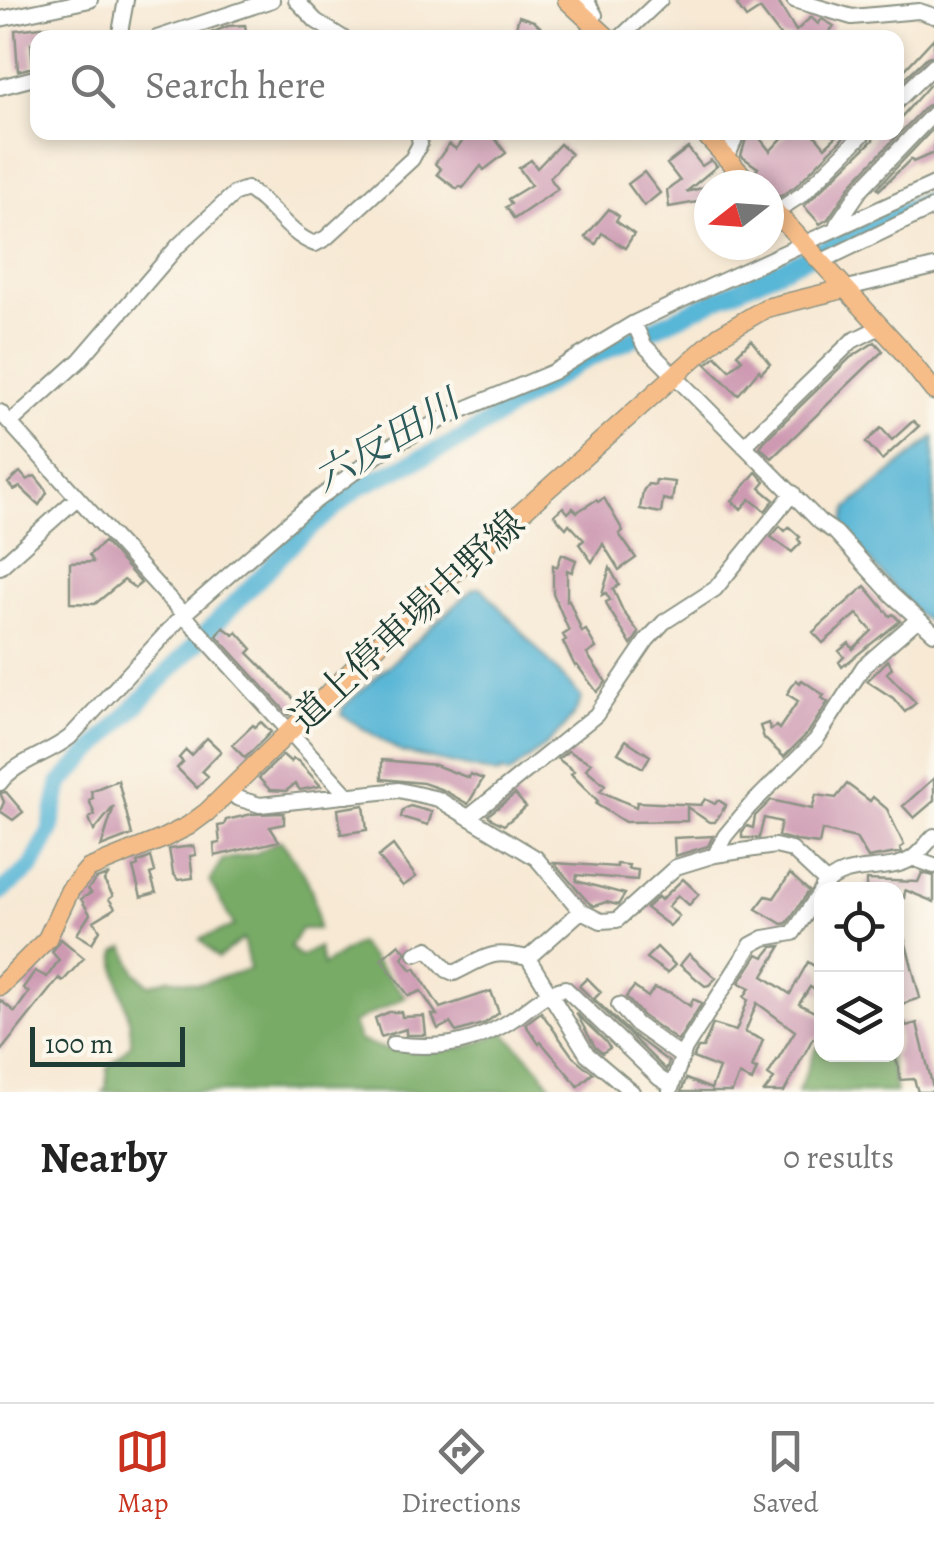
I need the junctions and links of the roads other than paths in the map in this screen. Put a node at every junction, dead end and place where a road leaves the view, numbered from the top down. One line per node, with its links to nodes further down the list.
1 (90, 0): 10 (street)
2 (126, 0): 12 (street)
3 (272, 0): 13 (street)
4 (296, 0): 14 (street)
5 (567, 0): 11 (main road)
6 (586, 0): 11 (street)
7 (660, 0): 16 (street)
8 (794, 0): 9 (street)
9 (934, 16)
10 (0, 19)
11 (592, 23): 15 (main road)
12 (120, 30)
13 (181, 30)
14 (330, 30)
15 (599, 30)
16 (628, 30)
17 (934, 65): 20 (street)
18 (30, 79): 19 (street)
19 (0, 86)
20 (904, 94)
21 (934, 114): 32 (street)
22 (419, 140): 40 (street)
23 (710, 140): 26 (main road)
24 (734, 140): 26 (street)
25 (857, 140): 29 (street)
26 (726, 158): 27 (main road)
27 (737, 170)
28 (934, 184): 32 (street)
29 (784, 203)
30 (934, 208): 33 (street)
31 (784, 222): 33 (main road)
32 (838, 228): 33 (street)
33 (812, 253): 35 (main road); 36 (street)
34 (934, 267): 35 (street)
35 (843, 288): 37 (main road); 38 (main road, 道上停車場中野線)
36 (634, 323): 38 (street); 45 (street)
37 (880, 327): 39 (main road); 41 (street)
38 (675, 373): 41 (street); 48 (main road, 道上停車場中野線)
39 (934, 391)
40 (5, 418): 43 (street)
41 (744, 446): 42 (street)
42 (793, 493): 46 (street); 52 (street)
43 (77, 498): 44 (street); 45 (street)
44 (0, 567)
45 (185, 617): 48 (street); 49 (street)
46 (917, 620): 47 (street); 54 (street)
47 (934, 633)
48 (288, 732): 50 (main road, 道上停車場中野線); 51 (street)
49 (0, 783)
50 (230, 790): 51 (street); 63 (main road, 道上停車場中野線)
51 (348, 796): 52 (street)
52 (470, 816): 60 (street)
53 (934, 836): 55 (street)
54 (715, 855): 57 (street); 60 (street)
55 (912, 858): 56 (street); 58 (street)
56 (934, 866)
57 (819, 882)
58 (831, 882)
59 (814, 901): 67 (street)
60 (580, 910): 62 (street)
61 (416, 954): 62 (street)
62 (528, 958): 64 (street)
63 (0, 986)
64 (547, 992): 66 (street); 68 (street); 69 (street)
65 (619, 1005): 67 (street)
66 (393, 1044)
67 (682, 1057): 68 (street)
68 (671, 1089)
69 (632, 1092)

